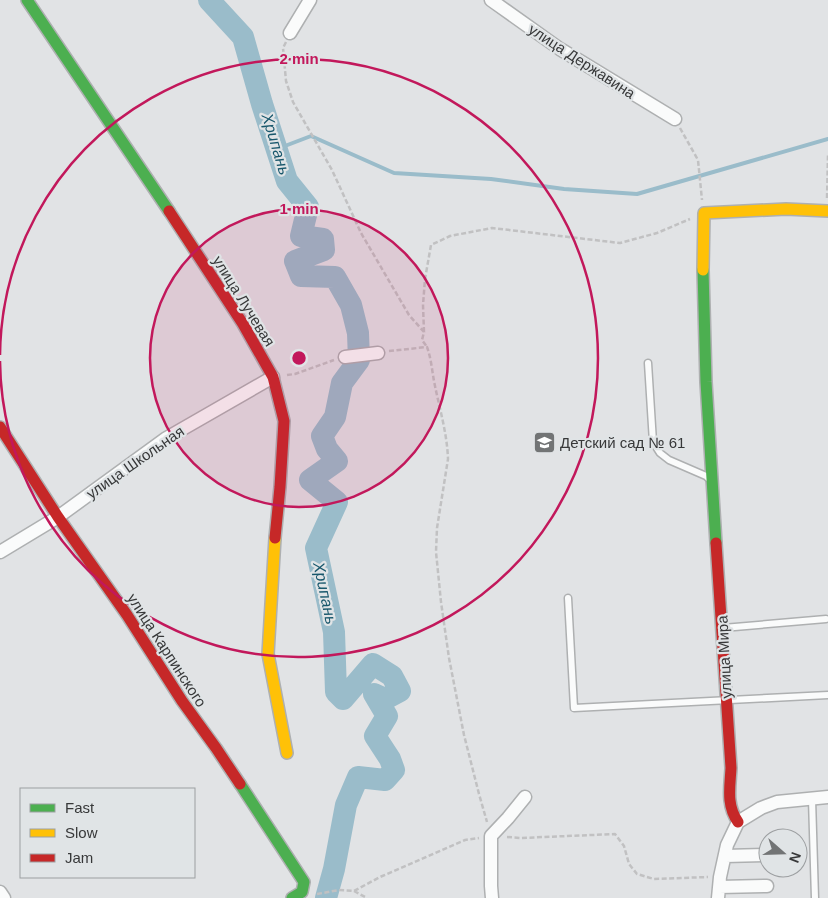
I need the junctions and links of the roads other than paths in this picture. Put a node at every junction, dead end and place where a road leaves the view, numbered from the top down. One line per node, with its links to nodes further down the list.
1 (27, 0): 10 (street, улица Лучевая)
2 (310, 0): 4 (street)
3 (491, 0): 5 (street, улица Державина)
4 (290, 33)
5 (675, 119)
6 (827, 210): 12 (street, улица Мира)
7 (378, 352): 8 (street)
8 (345, 357)
9 (648, 363): 12 (lane)
10 (273, 377): 13 (street, улица Школьная); 20 (street, улица Лучевая)
11 (0, 426): 13 (street, улица Карпинского)
12 (714, 486): 17 (street, улица Мира)
13 (58, 516): 14 (street, улица Школьная); 30 (street, улица Карпинского)
14 (0, 552)
15 (568, 598): 19 (lane)
16 (826, 619): 17 (lane)
17 (722, 628): 19 (street, улица Мира)
18 (828, 695): 19 (lane)
19 (727, 701): 24 (street, улица Мира)
20 (287, 754)
21 (828, 797): 23 (street)
22 (525, 798): 32 (street)
23 (812, 799): 24 (street); 33 (lane)
24 (738, 822): 26 (street)
25 (758, 855): 26 (street)
26 (725, 856): 28 (street)
27 (767, 886): 28 (street)
28 (719, 887)
29 (0, 892): 31 (street)
30 (297, 895)
31 (4, 898)
32 (492, 898)
33 (815, 898)

